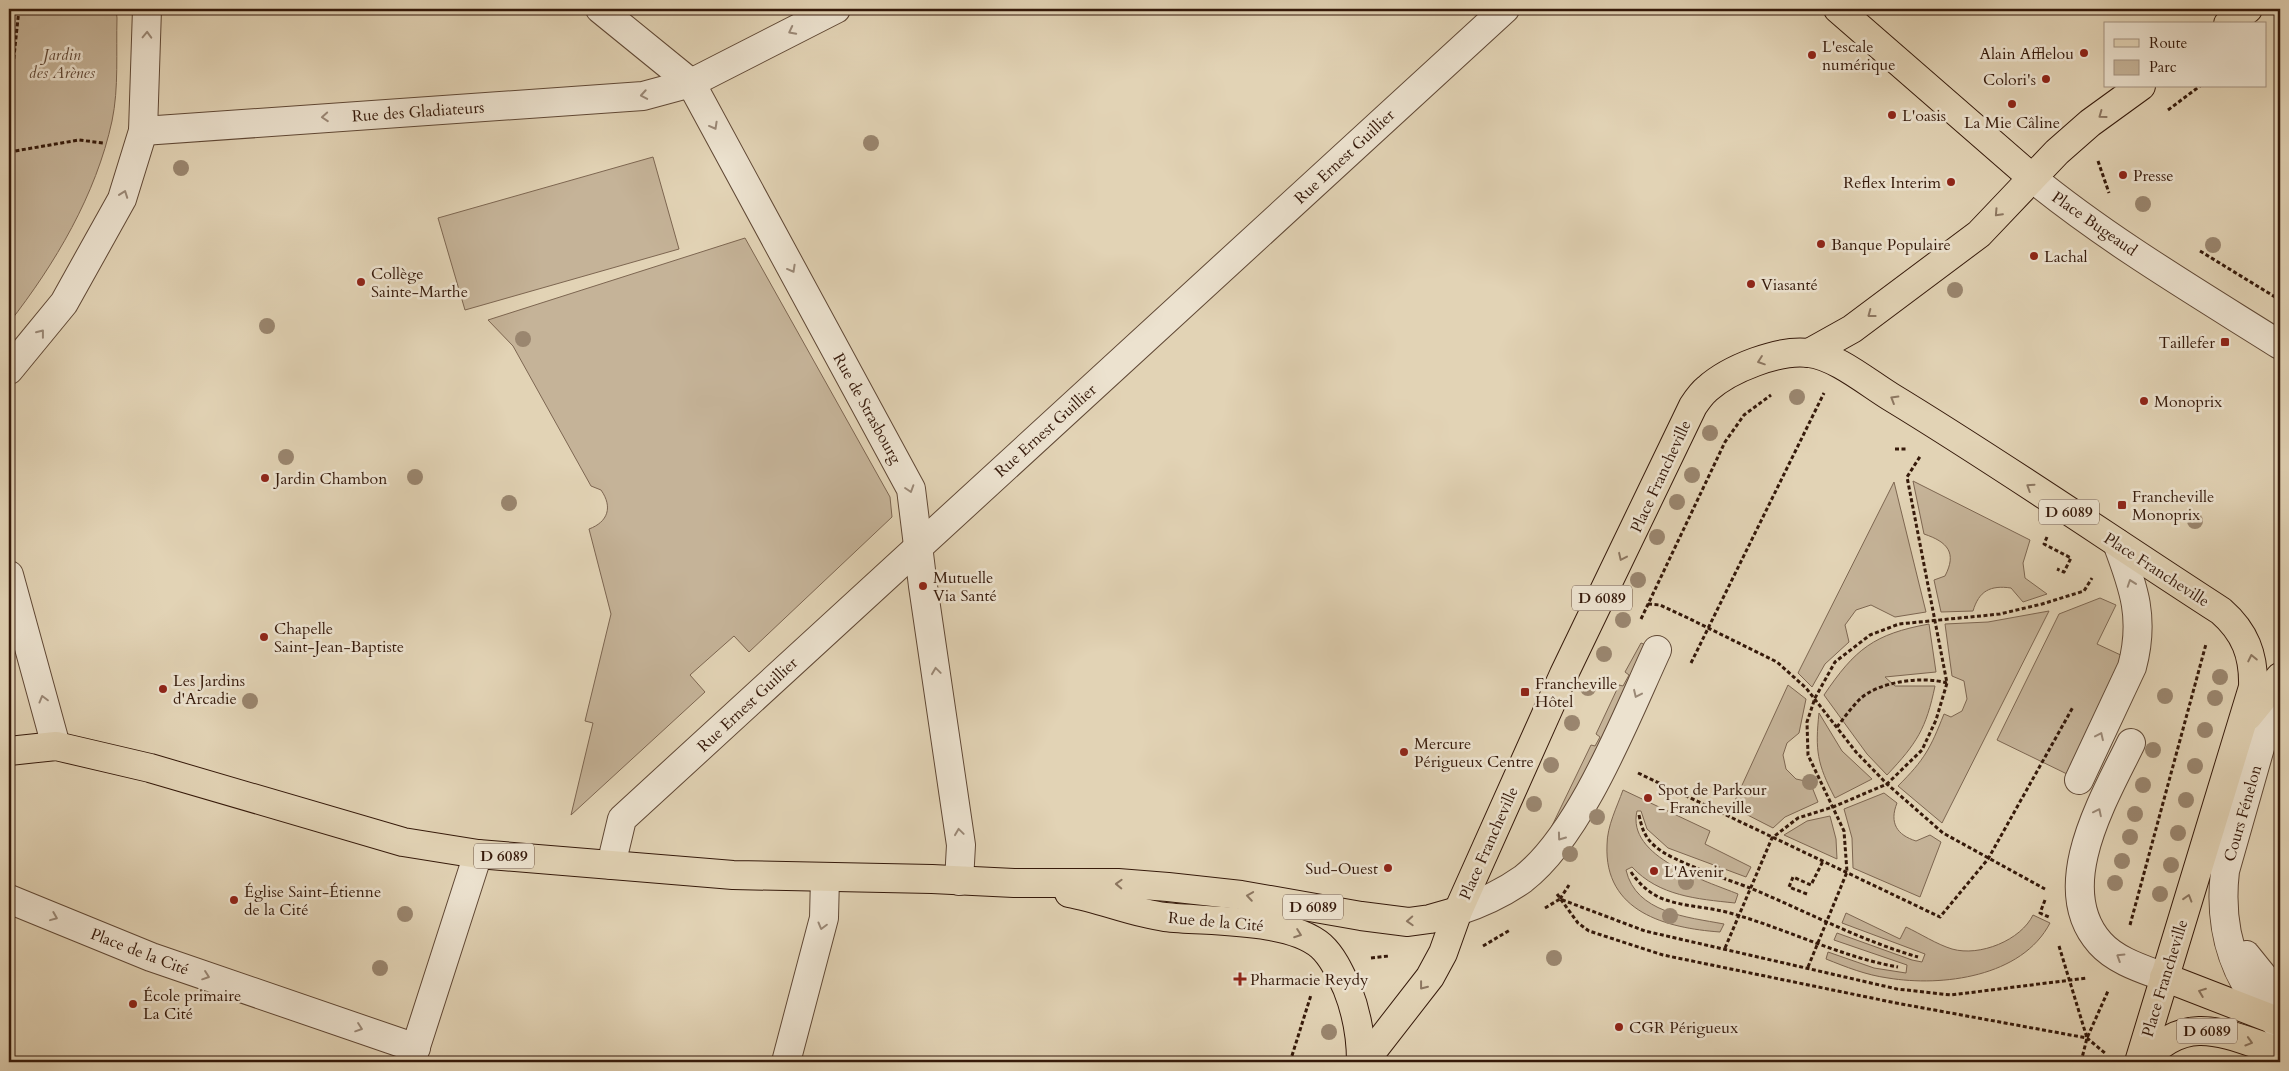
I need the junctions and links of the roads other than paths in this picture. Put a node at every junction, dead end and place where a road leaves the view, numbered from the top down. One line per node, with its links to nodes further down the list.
1 (147, 9): 10 (street, one-way to 1)
2 (600, 9): 8 (street, Rue de Strasbourg)
3 (836, 9): 8 (street, Rue des Gladiateurs, one-way to 8)
4 (1505, 9): 16 (street, Rue Ernest Guillier)
5 (1838, 9): 11 (main road)
6 (2248, 9): 7 (main road)
7 (2231, 22)
8 (691, 83): 10 (street, Rue des Gladiateurs, one-way to 10); 16 (street, Rue de Strasbourg, one-way to 16)
9 (2138, 88): 11 (main road, one-way to 11)
10 (142, 131): 14 (street, one-way to 10)
11 (2031, 177): 12 (street, Place Bugeaud); 13 (main road, Place Francheville, one-way to 13)
12 (2280, 345)
13 (1809, 353): 15 (main road, Place Francheville / D 6089, one-way to 13); 31 (main road, Place Francheville / D 6089, one-way to 31)
14 (9, 370)
15 (2117, 543): 20 (main road, Place Francheville / D 6089, one-way to 15); 24 (street, one-way to 15)
16 (918, 546): 26 (street, Rue Ernest Guillier); 28 (street, Rue de Strasbourg, one-way to 16)
17 (9, 575): 22 (street, one-way to 17)
18 (1657, 650): 31 (street, one-way to 31)
19 (2279, 679): 20 (main road, Place Francheville / D 6089); 33 (street, Cours Fénelon / D 6089)
20 (2242, 723): 32 (main road, Place Francheville / D 6089, one-way to 20)
21 (2131, 743): 32 (street, one-way to 21)
22 (56, 746): 23 (main road, D 6089); 25 (main road, D 6089)
23 (9, 751)
24 (2079, 780)
25 (478, 854): 26 (main road, D 6089); 35 (street)
26 (611, 865): 27 (main road, D 6089)
27 (825, 878): 28 (main road, D 6089); 36 (street, one-way to 36)
28 (959, 880): 29 (main road, D 6089)
29 (1014, 883): 31 (main road, D 6089, one-way to 29); 37 (main road, Rue de la Cité, one-way to 37)
30 (9, 899): 35 (street, Place de la Cité, one-way to 35)
31 (1458, 911): 37 (main road, Place Francheville / D 6089, one-way to 37)
32 (2164, 977): 33 (main road, one-way to 32); 38 (main road, Place Francheville / D 6089)
33 (2278, 1016)
34 (2280, 1052): 39 (main road, D 6089, one-way to 34)
35 (413, 1055)
36 (786, 1062)
37 (1362, 1062)
38 (2139, 1062)
39 (2143, 1062)

